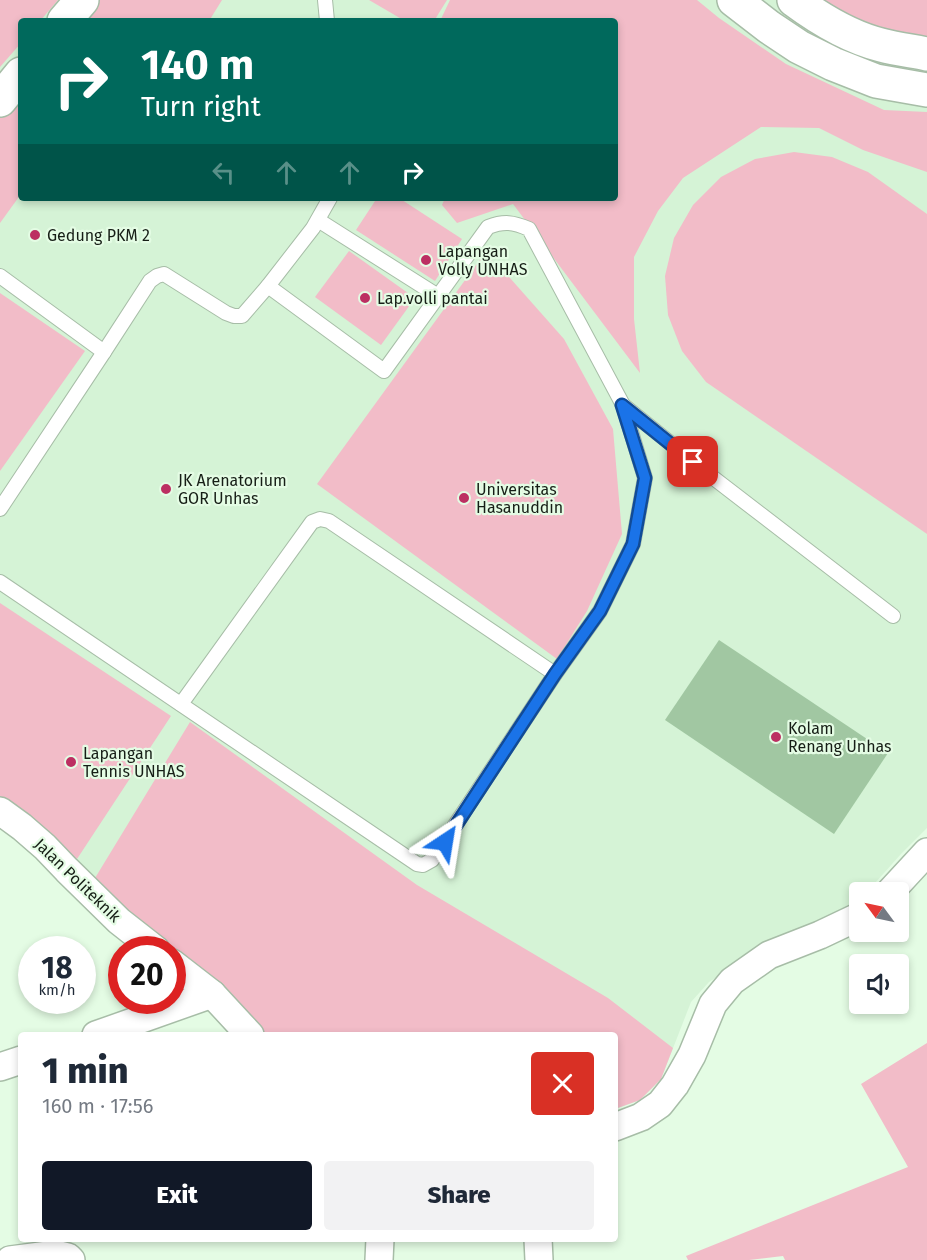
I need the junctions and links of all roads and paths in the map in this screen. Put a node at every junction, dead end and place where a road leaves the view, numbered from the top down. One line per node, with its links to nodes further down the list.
1 (82, 0): 5 (street)
2 (325, 0): 6 (lane)
3 (734, 0): 9 (street)
4 (794, 0): 7 (street)
5 (67, 18)
6 (327, 18)
7 (927, 54)
8 (18, 78): 10 (street)
9 (927, 90)
10 (0, 100)
11 (328, 201): 12 (lane)
12 (318, 220): 14 (lane); 15 (lane)
13 (0, 276): 16 (lane)
14 (268, 286): 15 (lane); 16 (lane)
15 (438, 296): 17 (lane)
16 (104, 352): 18 (lane)
17 (622, 405): 20 (lane); 21 (lane)
18 (0, 509)
19 (0, 582): 22 (lane)
20 (893, 616)
21 (555, 674): 22 (lane); 22 (lane)
22 (180, 704)
23 (0, 811): 27 (street, Jalan Politeknik)
24 (927, 852): 25 (street)
25 (899, 882)
26 (849, 921): 32 (street)
27 (139, 936)
28 (186, 974): 29 (street)
29 (212, 994): 30 (street); 31 (street)
30 (104, 1032)
31 (247, 1032)
32 (618, 1126)
33 (380, 1242): 37 (street)
34 (538, 1242): 38 (street)
35 (10, 1260): 36 (street)
36 (71, 1260)
37 (379, 1260)
38 (539, 1260)

